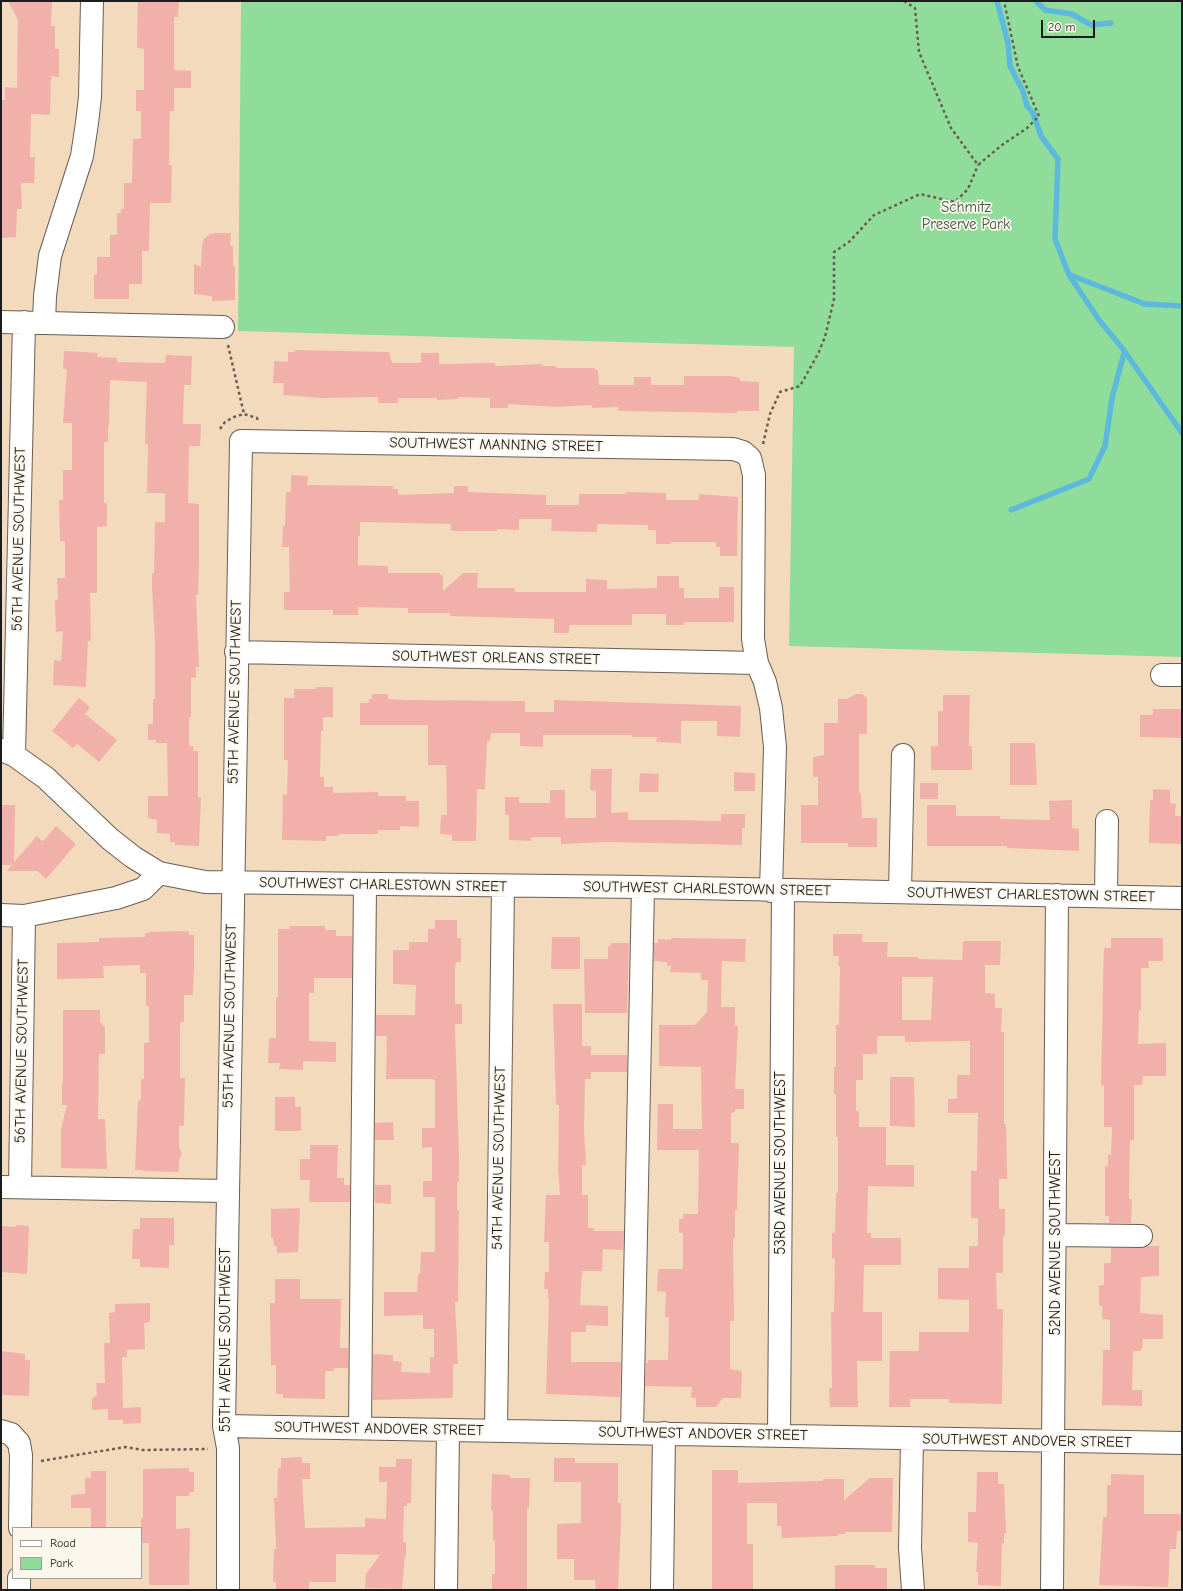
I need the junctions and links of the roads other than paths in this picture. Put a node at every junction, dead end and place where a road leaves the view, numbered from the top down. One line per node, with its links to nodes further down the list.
1 (92, 1): 3 (street, 56TH AVENUE SOUTHWEST)
2 (1, 322): 3 (street)
3 (34, 322): 4 (street); 8 (street, 56TH AVENUE SOUTHWEST)
4 (223, 327)
5 (240, 441): 6 (street, SOUTHWEST MANNING STREET); 9 (street, 55TH AVENUE SOUTHWEST)
6 (756, 452): 10 (street, 53RD AVENUE SOUTHWEST)
7 (1, 581): 8 (street)
8 (17, 595): 11 (street, 56TH AVENUE SOUTHWEST)
9 (236, 652): 10 (street, SOUTHWEST ORLEANS STREET); 15 (street, 55TH AVENUE SOUTHWEST)
10 (757, 663): 19 (street, 53RD AVENUE SOUTHWEST)
11 (8, 752): 14 (street)
12 (903, 755): 20 (street)
13 (1107, 821): 22 (street)
14 (159, 873): 15 (street); 25 (street)
15 (232, 883): 16 (street, SOUTHWEST CHARLESTOWN STREET); 27 (street, 55TH AVENUE SOUTHWEST)
16 (365, 884): 17 (street, SOUTHWEST CHARLESTOWN STREET); 31 (street)
17 (503, 886): 18 (street, SOUTHWEST CHARLESTOWN STREET); 33 (street, 54TH AVENUE SOUTHWEST)
18 (643, 887): 19 (street, SOUTHWEST CHARLESTOWN STREET); 34 (street)
19 (777, 891): 20 (street, SOUTHWEST CHARLESTOWN STREET); 36 (street, 53RD AVENUE SOUTHWEST)
20 (900, 892): 21 (street, SOUTHWEST CHARLESTOWN STREET)
21 (1058, 895): 22 (street, SOUTHWEST CHARLESTOWN STREET); 28 (street, 52ND AVENUE SOUTHWEST)
22 (1106, 896): 23 (street, SOUTHWEST CHARLESTOWN STREET)
23 (1182, 898)
24 (1, 915): 25 (street)
25 (24, 916): 26 (street, 56TH AVENUE SOUTHWEST)
26 (11, 1187): 27 (street)
27 (226, 1191): 30 (street, 55TH AVENUE SOUTHWEST)
28 (1056, 1235): 29 (street); 39 (street, 52ND AVENUE SOUTHWEST)
29 (1141, 1236)
30 (224, 1426): 31 (street, SOUTHWEST ANDOVER STREET); 44 (street, 55TH AVENUE SOUTHWEST)
31 (360, 1428): 32 (street, SOUTHWEST ANDOVER STREET)
32 (448, 1430): 33 (street, SOUTHWEST ANDOVER STREET); 45 (street)
33 (496, 1430): 34 (street, SOUTHWEST ANDOVER STREET)
34 (632, 1432): 35 (street, SOUTHWEST ANDOVER STREET)
35 (664, 1433): 36 (street, SOUTHWEST ANDOVER STREET); 46 (street)
36 (779, 1435): 38 (street, SOUTHWEST ANDOVER STREET)
37 (10, 1437): 41 (street)
38 (912, 1439): 39 (street, SOUTHWEST ANDOVER STREET); 47 (street)
39 (1054, 1442): 40 (street, SOUTHWEST ANDOVER STREET); 48 (street, 52ND AVENUE SOUTHWEST)
40 (1182, 1443)
41 (20, 1527)
42 (19, 1579): 43 (street)
43 (19, 1590)
44 (228, 1590)
45 (446, 1590)
46 (662, 1590)
47 (913, 1590)
48 (1052, 1590)

